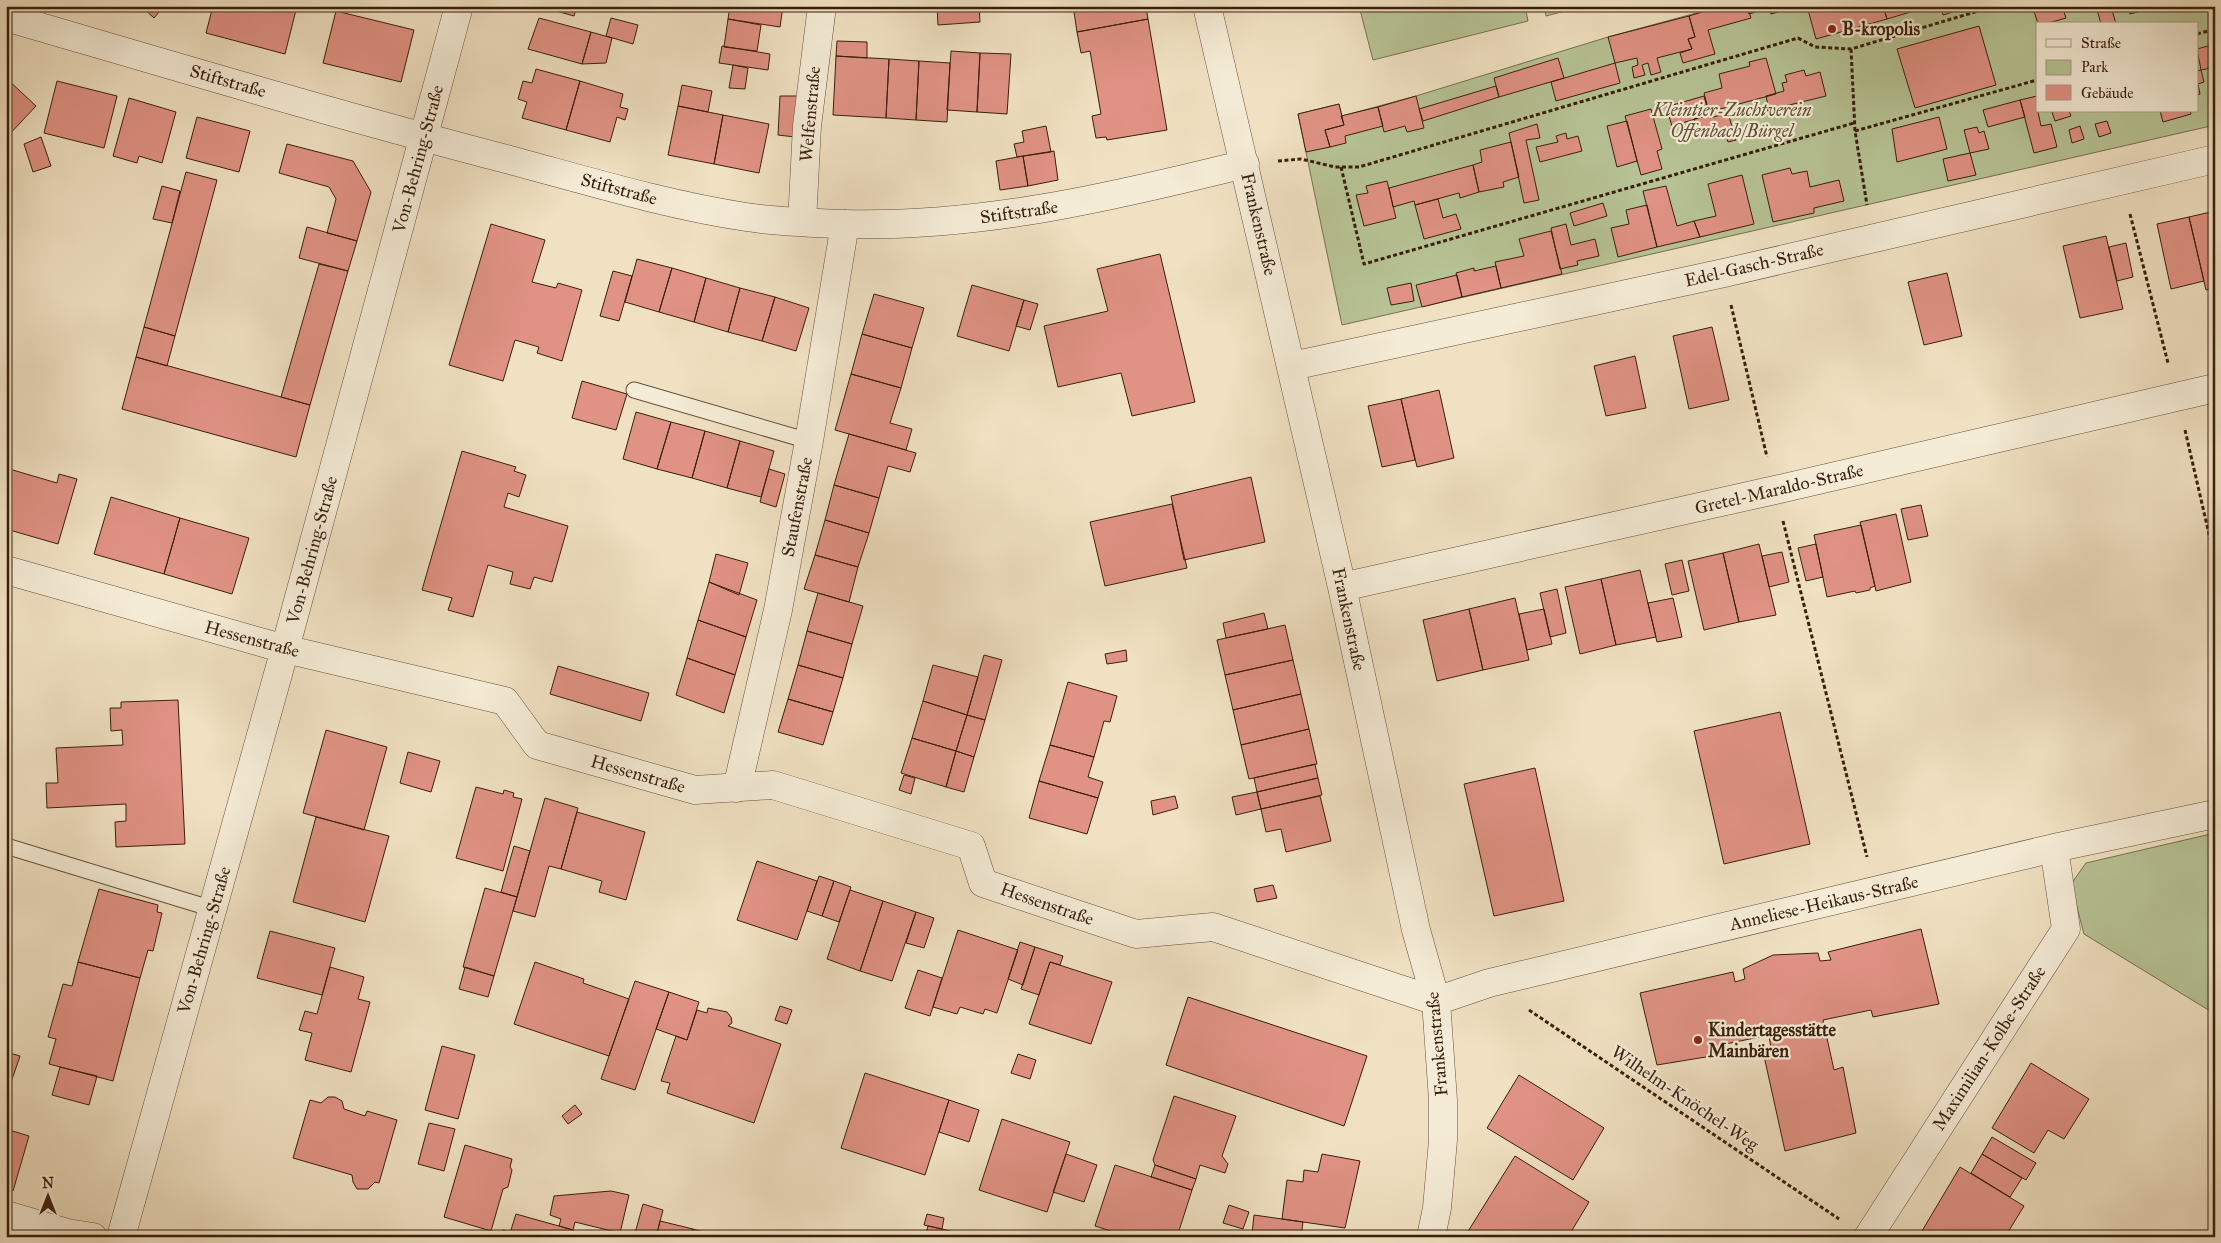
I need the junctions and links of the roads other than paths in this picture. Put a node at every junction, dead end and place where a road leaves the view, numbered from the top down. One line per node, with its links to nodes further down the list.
1 (459, 6): 5 (street, Von-Behring-Straße)
2 (822, 6): 8 (street, Welfenstraße)
3 (1207, 6): 7 (street, Frankenstraße)
4 (6, 18): 5 (street, Stiftstraße)
5 (424, 138): 8 (street, Stiftstraße); 16 (street, Von-Behring-Straße)
6 (2215, 159): 10 (street, Edel-Gasch-Straße)
7 (1245, 164): 9 (street, Stiftstraße); 10 (street, Frankenstraße)
8 (802, 222): 9 (street, Stiftstraße)
9 (845, 224): 13 (street, Staufenstraße)
10 (1292, 366): 15 (street, Frankenstraße)
11 (2215, 388): 15 (street, Gretel-Maraldo-Straße)
12 (634, 390): 13 (lane)
13 (809, 441): 17 (street, Staufenstraße)
14 (6, 570): 16 (street, Hessenstraße)
15 (1342, 587): 22 (street, Frankenstraße)
16 (285, 649): 17 (street, Hessenstraße); 21 (street, Von-Behring-Straße)
17 (737, 788): 22 (street, Hessenstraße)
18 (2215, 814): 20 (street, Anneliese-Heikaus-Straße)
19 (6, 846): 21 (lane)
20 (2054, 848): 22 (street, Anneliese-Heikaus-Straße); 27 (street, Maximilian-Kolbe-Straße)
21 (213, 909): 25 (street, Von-Behring-Straße)
22 (1436, 1001): 26 (street, Frankenstraße)
23 (6, 1215): 24 (street)
24 (93, 1237)
25 (121, 1237)
26 (1431, 1237)
27 (1868, 1237)

